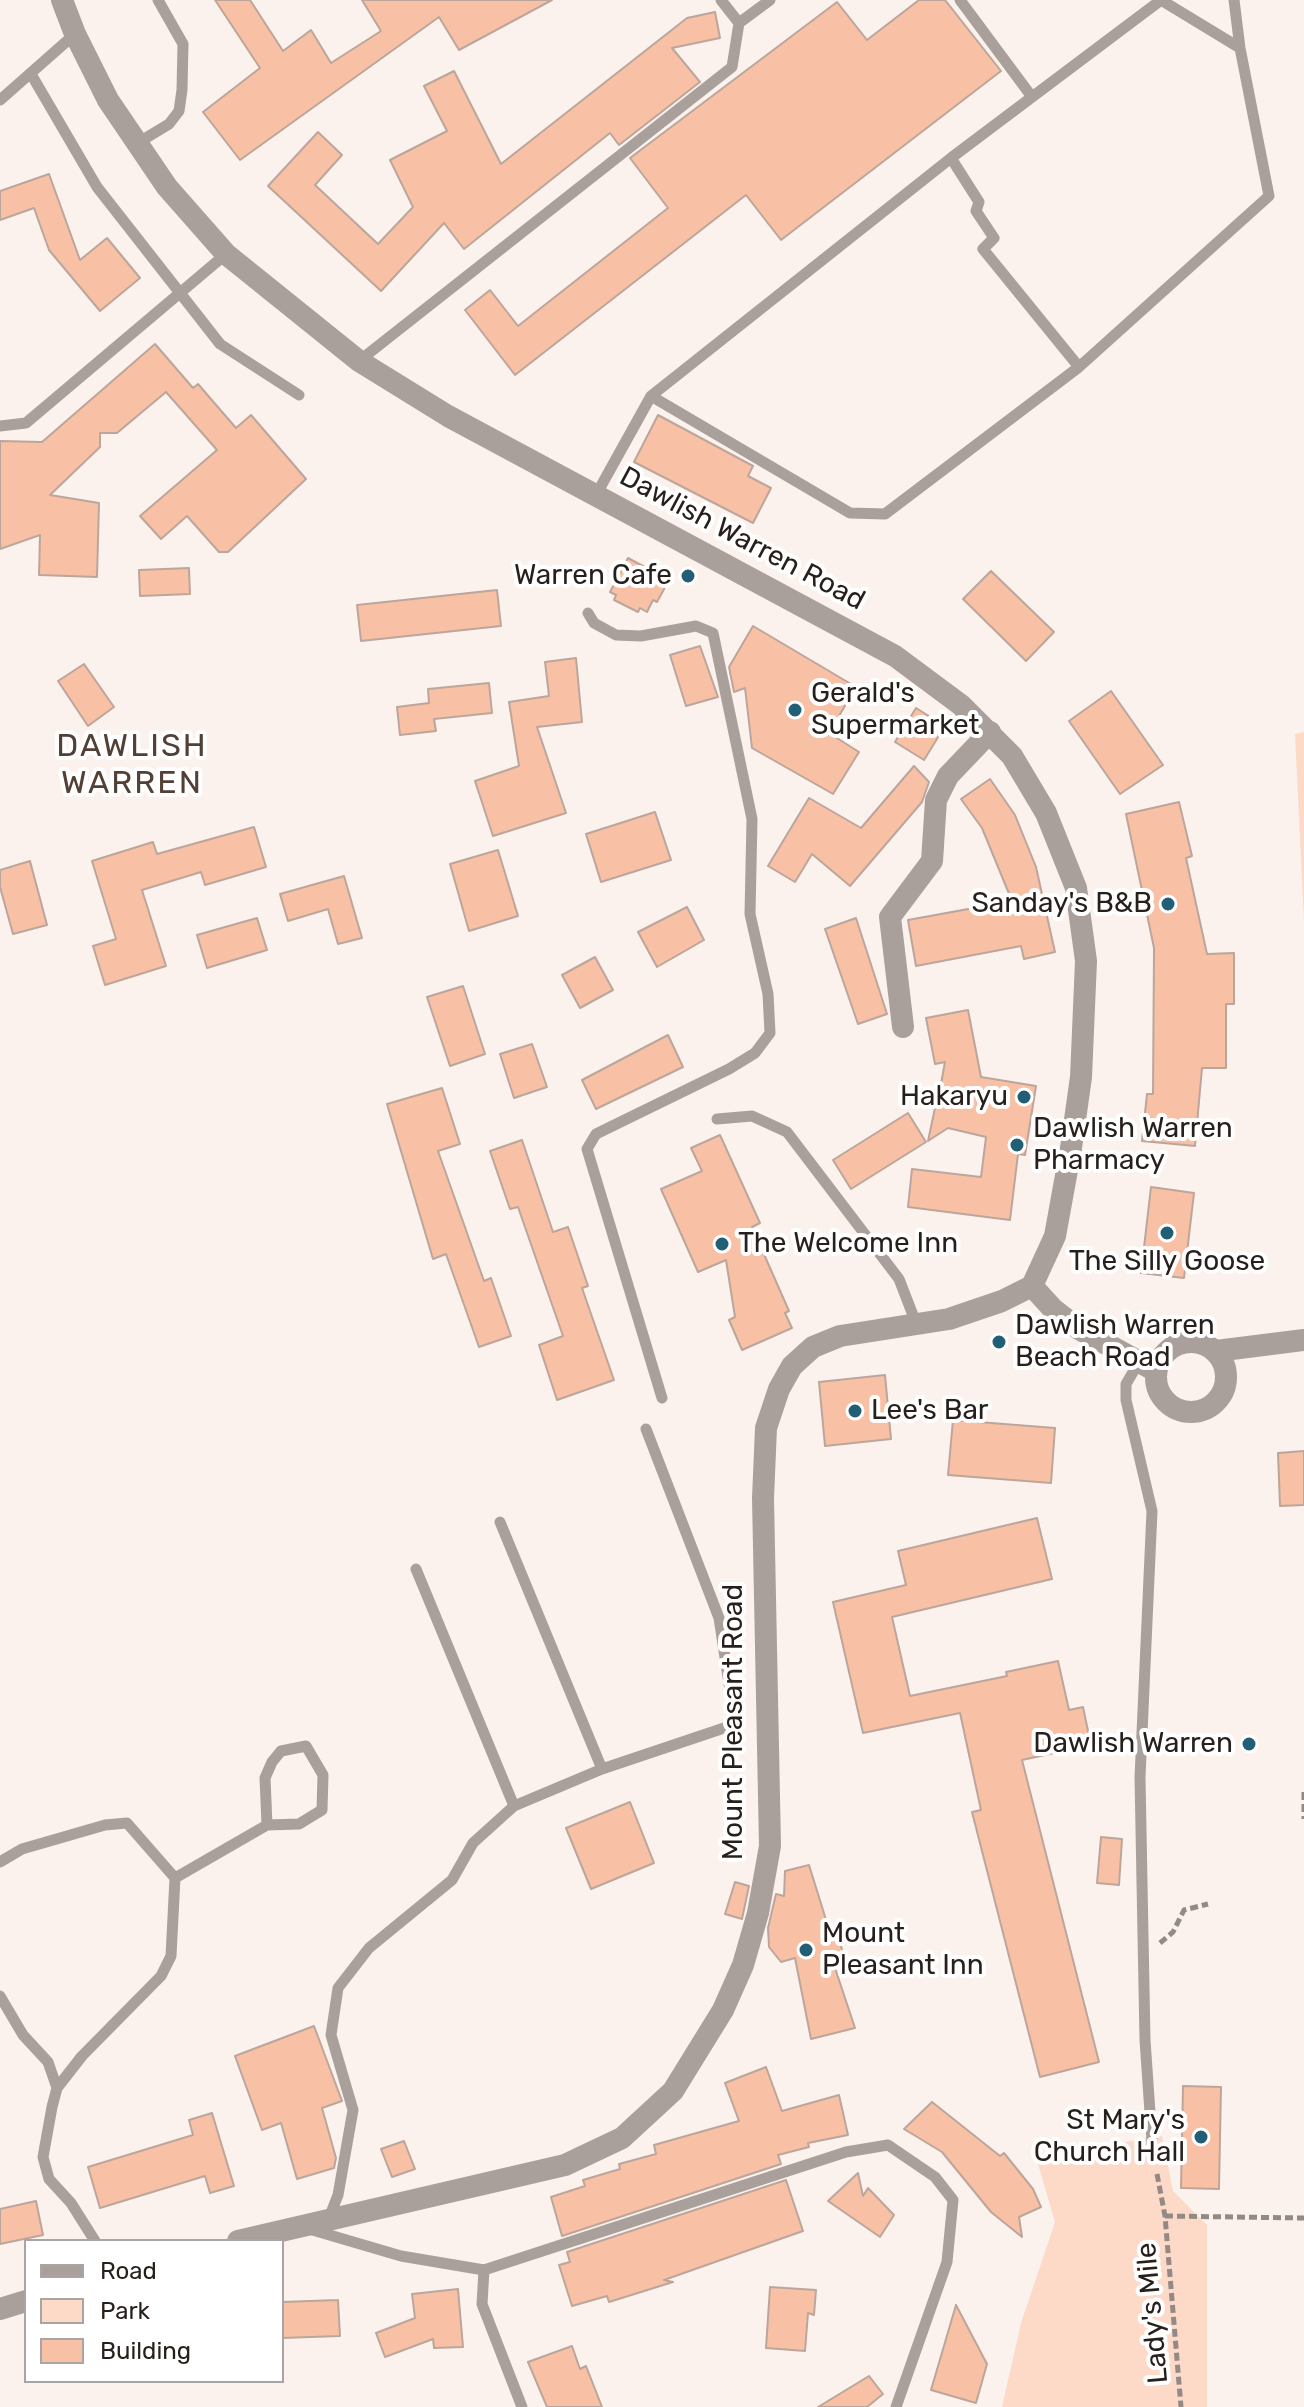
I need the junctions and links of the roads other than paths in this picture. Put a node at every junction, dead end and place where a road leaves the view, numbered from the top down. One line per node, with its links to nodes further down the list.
1 (62, 0): 9 (street, Dawlish Warren Road)
2 (158, 0): 14 (lane)
3 (721, 0): 8 (lane)
4 (770, 0): 8 (lane)
5 (960, 0): 12 (lane)
6 (1161, 0): 10 (lane); 12 (lane)
7 (1234, 0): 10 (lane)
8 (739, 23): 18 (lane)
9 (75, 34): 11 (lane); 14 (street, Dawlish Warren Road)
10 (1240, 48): 19 (lane)
11 (31, 74): 13 (lane); 17 (lane)
12 (1032, 97): 15 (lane)
13 (0, 100)
14 (136, 144): 16 (street, Dawlish Warren Road)
15 (951, 158): 19 (lane); 21 (lane)
16 (226, 254): 17 (lane); 18 (street, Dawlish Warren Road)
17 (180, 293): 20 (lane); 22 (lane)
18 (359, 361): 23 (street, Dawlish Warren Road)
19 (1079, 367): 21 (lane)
20 (299, 395)
21 (651, 396): 23 (lane)
22 (0, 426)
23 (596, 495): 25 (street, Dawlish Warren Road)
24 (588, 613): 33 (lane)
25 (990, 732): 26 (street); 28 (street, Dawlish Warren Road)
26 (903, 1027)
27 (717, 1119): 29 (lane)
28 (1032, 1286): 29 (street, Mount Pleasant Road); 32 (street)
29 (916, 1323): 45 (street, Mount Pleasant Road)
30 (1304, 1340): 31 (street)
31 (1216, 1351): 32 (street); 32 (street)
32 (1147, 1366): 44 (lane)
33 (662, 1398)
34 (646, 1429): 37 (lane)
35 (500, 1522): 37 (lane)
36 (416, 1569): 38 (lane)
37 (602, 1769): 38 (lane)
38 (514, 1806): 45 (lane)
39 (267, 1825): 39 (lane); 41 (lane)
40 (0, 1862): 41 (lane)
41 (175, 1878): 43 (lane)
42 (0, 1996): 43 (lane)
43 (57, 2088): 47 (lane)
44 (1153, 2156)
45 (329, 2218): 46 (street, Mount Pleasant Road)
46 (297, 2225): 48 (street, Mount Pleasant Road); 49 (lane)
47 (94, 2239)
48 (245, 2239)
49 (484, 2270): 52 (lane); 53 (lane)
50 (24, 2302): 51 (street)
51 (0, 2309)
52 (522, 2407)
53 (896, 2407)

